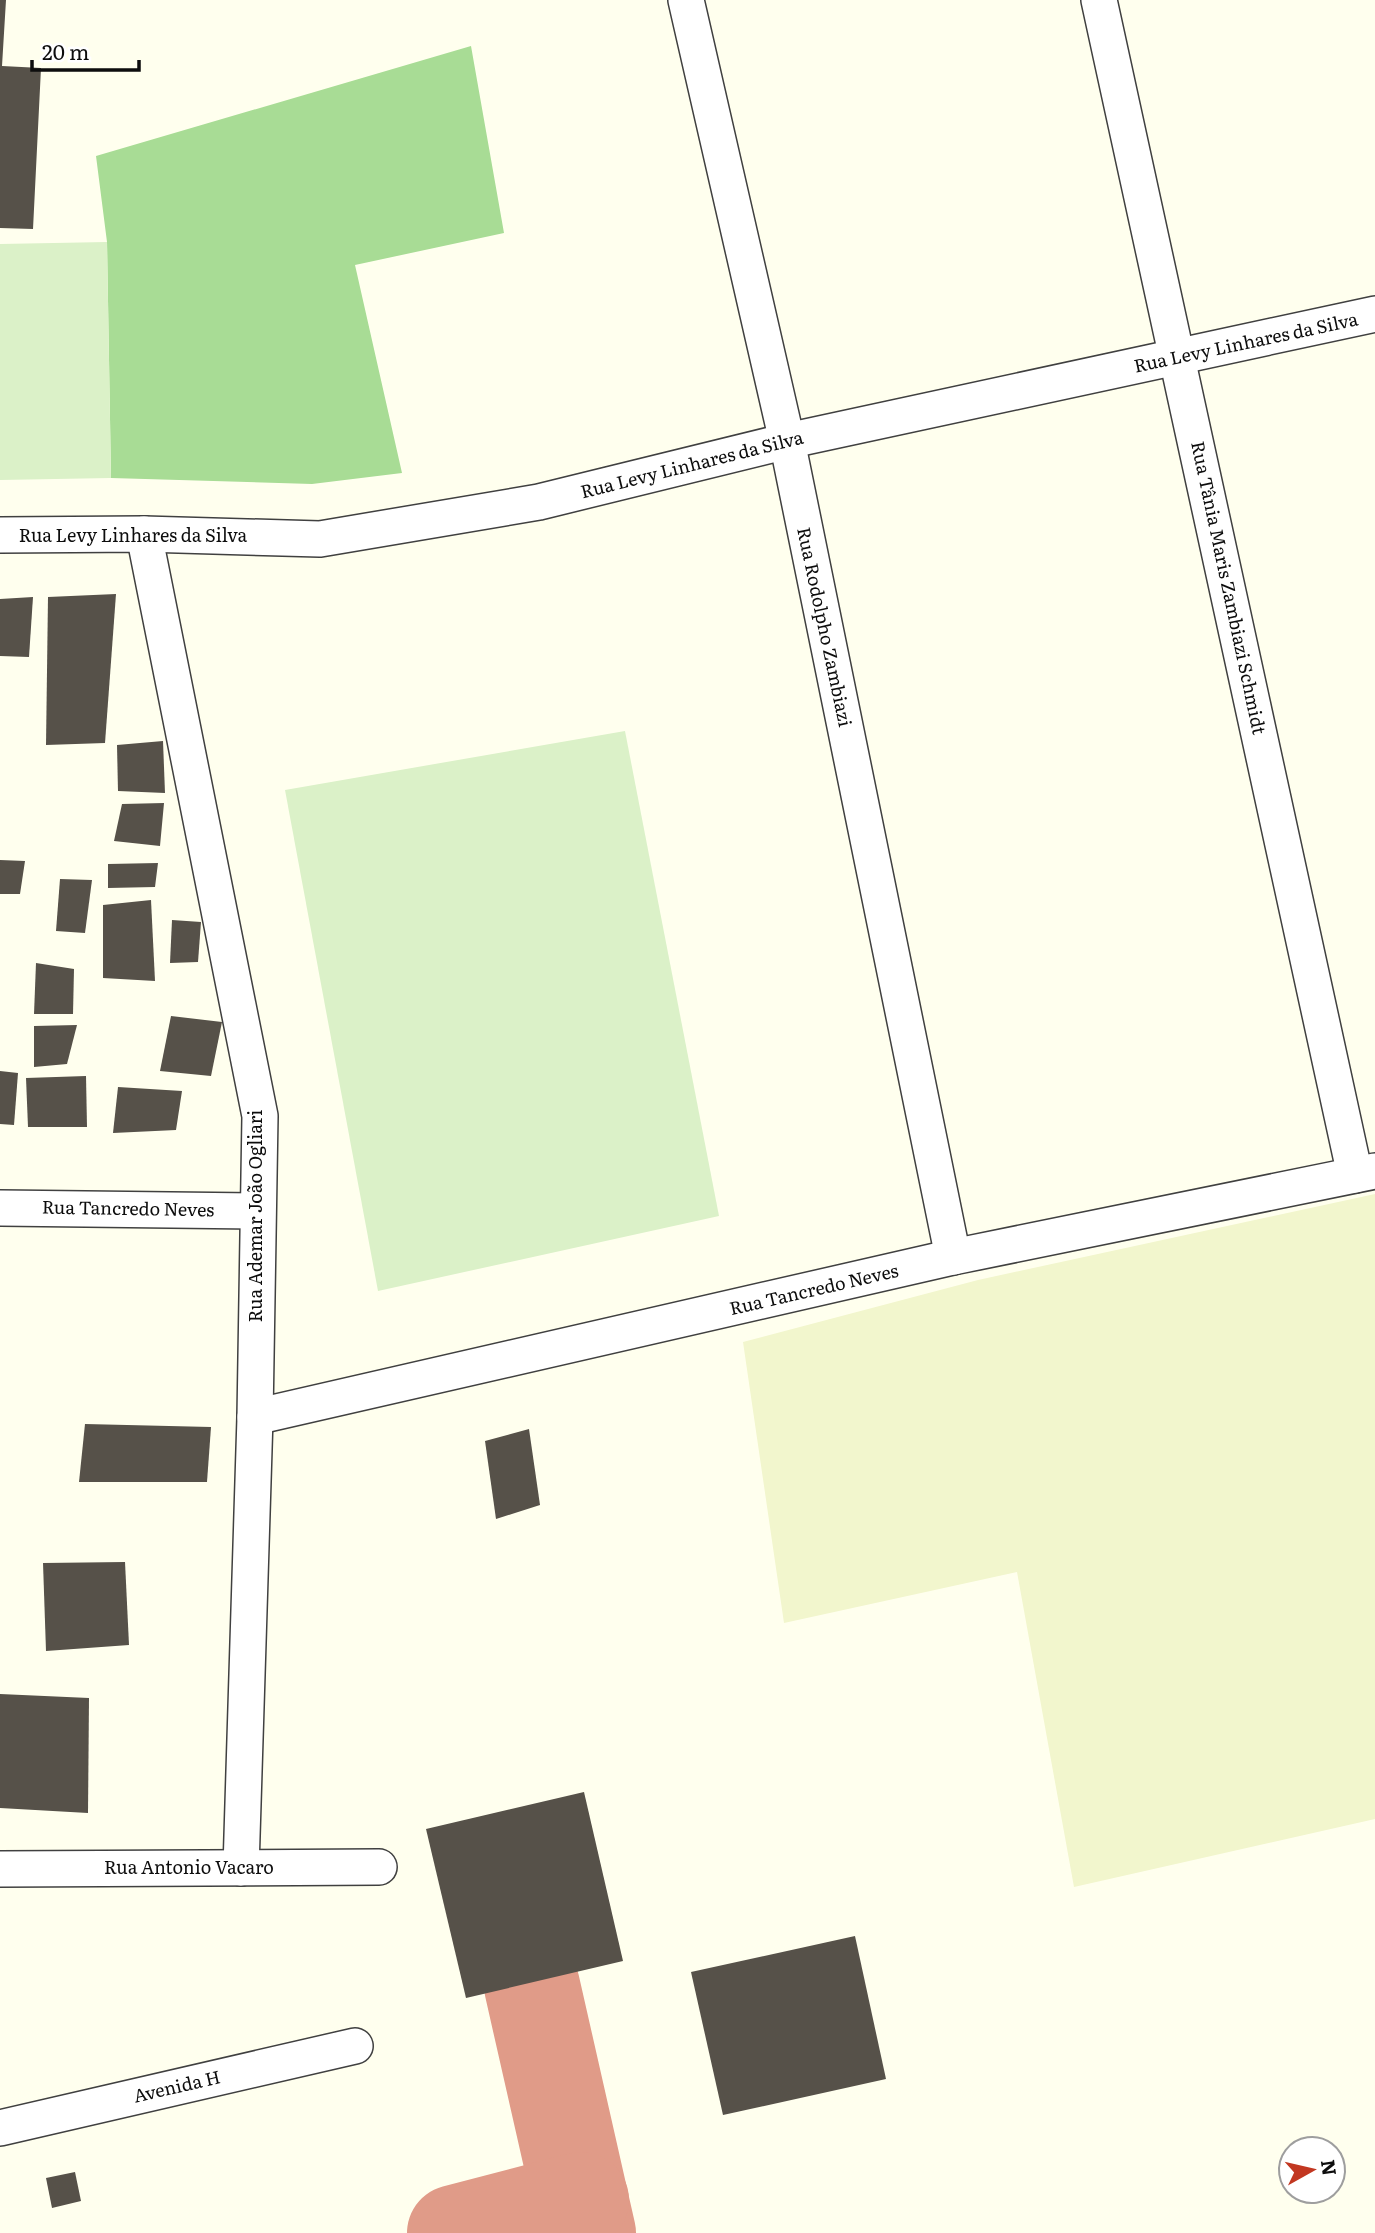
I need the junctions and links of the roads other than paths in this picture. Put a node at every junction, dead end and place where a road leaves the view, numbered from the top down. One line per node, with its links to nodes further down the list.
1 (686, 0): 5 (street, Rua Rodolpho Zambiazi)
2 (1099, 0): 4 (street, Rua Tânia Maris Zambiazi Schmidt)
3 (1375, 314): 4 (street, Rua Levy Linhares da Silva)
4 (1178, 358): 5 (street, Rua Levy Linhares da Silva); 8 (street, Rua Tânia Maris Zambiazi Schmidt)
5 (787, 441): 6 (street, Rua Levy Linhares da Silva); 11 (street, Rua Rodolpho Zambiazi)
6 (144, 534): 7 (street, Rua Levy Linhares da Silva); 10 (street, Rua Ademar João Ogliari)
7 (0, 536)
8 (1365, 1173): 11 (street, Rua Tancredo Neves)
9 (0, 1208): 10 (street, Rua Tancredo Neves)
10 (257, 1211): 12 (street, Rua Ademar João Ogliari)
11 (953, 1257): 12 (street, Rua Tancredo Neves)
12 (255, 1417): 14 (street, Rua Ademar João Ogliari)
13 (379, 1867): 14 (street, Rua Antonio Vacaro)
14 (241, 1868): 15 (street, Rua Antonio Vacaro)
15 (0, 1869)
16 (355, 2046): 17 (street, Avenida H)
17 (0, 2128)

